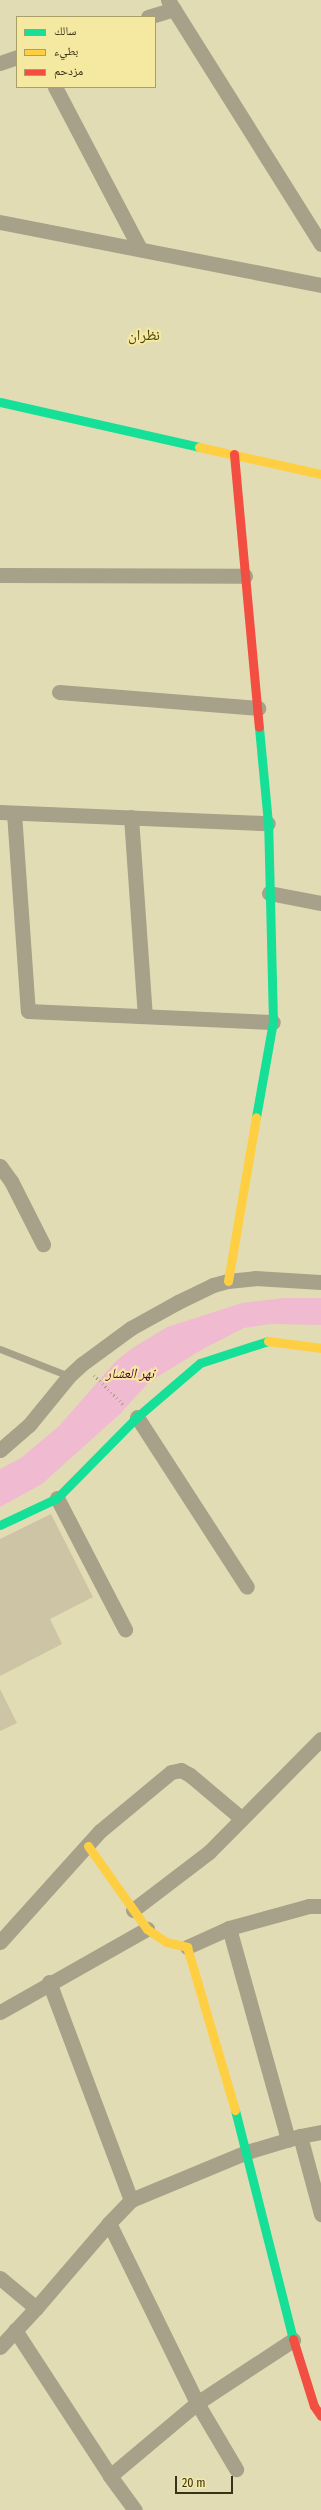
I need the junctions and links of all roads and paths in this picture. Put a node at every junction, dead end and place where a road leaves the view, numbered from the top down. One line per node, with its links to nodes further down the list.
1 (171, 5): 2 (street); 7 (street)
2 (150, 16)
3 (16, 57): 4 (street)
4 (0, 63)
5 (56, 88): 8 (street)
6 (0, 222): 8 (street)
7 (321, 244)
8 (140, 249): 9 (street)
9 (321, 285)
10 (0, 402): 11 (street)
11 (234, 454): 12 (street); 14 (street)
12 (321, 474)
13 (0, 575): 14 (street)
14 (246, 576): 16 (street)
15 (59, 692): 16 (street)
16 (258, 708): 19 (street)
17 (7, 812): 18 (street); 22 (street)
18 (131, 817): 19 (street); 22 (street)
19 (268, 823): 20 (street)
20 (269, 893): 21 (street); 23 (street)
21 (321, 903)
22 (145, 1016): 23 (street)
23 (273, 1022): 26 (street)
24 (0, 1166): 25 (street)
25 (43, 1244)
26 (228, 1281): 27 (street); 31 (street)
27 (321, 1282)
28 (0, 1348): 31 (lane)
29 (320, 1351): 33 (street)
30 (92, 1374): 32 (path)
31 (68, 1376): 34 (street)
32 (124, 1405)
33 (137, 1417): 35 (street); 37 (street)
34 (0, 1450)
35 (58, 1498): 36 (street); 38 (street)
36 (0, 1525)
37 (247, 1587)
38 (124, 1629)
39 (321, 1739): 40 (street)
40 (241, 1818): 41 (street); 43 (street)
41 (88, 1846): 43 (street); 46 (street)
42 (321, 1906): 45 (street)
43 (133, 1910): 44 (street)
44 (147, 1928): 47 (street); 48 (street)
45 (229, 1928): 47 (street); 51 (street)
46 (0, 1942)
47 (187, 1947): 52 (street)
48 (49, 1982): 49 (street); 53 (street)
49 (0, 2012)
50 (321, 2132): 51 (street)
51 (294, 2138): 52 (street); 54 (street)
52 (247, 2152): 53 (street); 59 (street)
53 (131, 2200): 55 (street)
54 (321, 2214)
55 (108, 2223): 57 (street); 61 (street)
56 (0, 2278): 57 (street)
57 (36, 2308): 58 (street)
58 (15, 2330): 60 (street); 64 (street)
59 (293, 2340): 61 (street); 62 (street)
60 (0, 2347)
61 (197, 2403): 63 (street); 64 (street)
62 (319, 2408)
63 (236, 2469)
64 (110, 2476): 65 (street)
65 (135, 2510)

